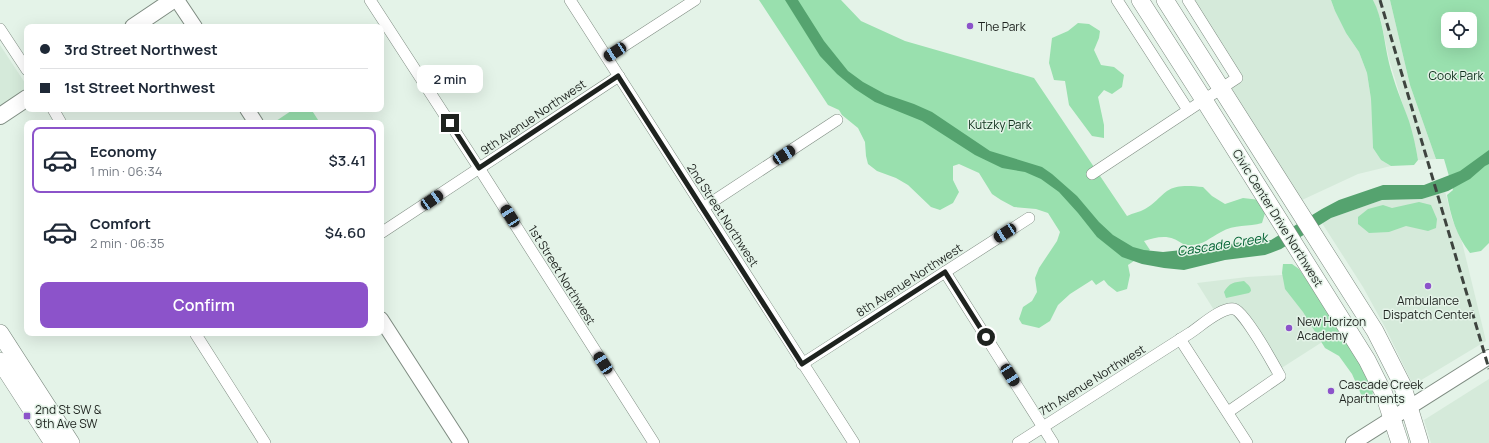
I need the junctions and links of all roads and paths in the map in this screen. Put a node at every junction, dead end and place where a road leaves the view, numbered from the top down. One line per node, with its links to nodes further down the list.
1 (173, 0): 10 (main road)
2 (178, 0): 11 (street)
3 (370, 0): 22 (street, 1st Street Northwest)
4 (570, 0): 13 (street, 2nd Street Northwest)
5 (695, 0): 13 (street)
6 (1117, 0): 19 (street)
7 (1140, 0): 18 (main road, Civic Center Drive Northwest)
8 (1165, 0): 16 (main road, Civic Center Drive Northwest)
9 (1188, 0): 16 (street)
10 (137, 24)
11 (193, 24)
12 (0, 29): 14 (street)
13 (607, 57): 15 (street, 2nd Street Northwest)
14 (24, 65)
15 (618, 76): 22 (street, 9th Avenue Northwest); 24 (street, 2nd Street Northwest)
16 (1221, 89): 18 (street); 35 (main road, Civic Center Drive Northwest)
17 (24, 100): 20 (main road)
18 (1204, 100): 19 (street); 37 (main road, Civic Center Drive Northwest)
19 (1188, 110): 23 (street)
20 (0, 116)
21 (837, 120): 24 (street)
22 (479, 168): 26 (street, 9th Avenue Northwest); 43 (street, 1st Street Northwest)
23 (1092, 174)
24 (703, 208): 34 (street, 2nd Street Northwest)
25 (1029, 218): 27 (street, 8th Avenue Northwest)
26 (384, 231)
27 (945, 272): 34 (street, 8th Avenue Northwest); 38 (street)
28 (384, 324): 42 (street)
29 (0, 333): 40 (main road)
30 (197, 336): 41 (street)
31 (1180, 339): 36 (street); 36 (street, 7th Avenue Northwest); 38 (street, 7th Avenue Northwest)
32 (1489, 357): 35 (street)
33 (0, 361): 39 (main road)
34 (802, 364): 44 (street, 2nd Street Northwest)
35 (1410, 407): 37 (street); 50 (main road, Civic Center Drive Northwest)
36 (1228, 412): 47 (street)
37 (1392, 418): 48 (street); 49 (main road, Civic Center Drive Northwest)
38 (1043, 427): 45 (street, 7th Avenue Northwest); 46 (street)
39 (53, 443)
40 (71, 443)
41 (265, 443)
42 (461, 443)
43 (654, 443)
44 (854, 443)
45 (1018, 443)
46 (1053, 443)
47 (1247, 443)
48 (1353, 443)
49 (1400, 443)
50 (1420, 443)

